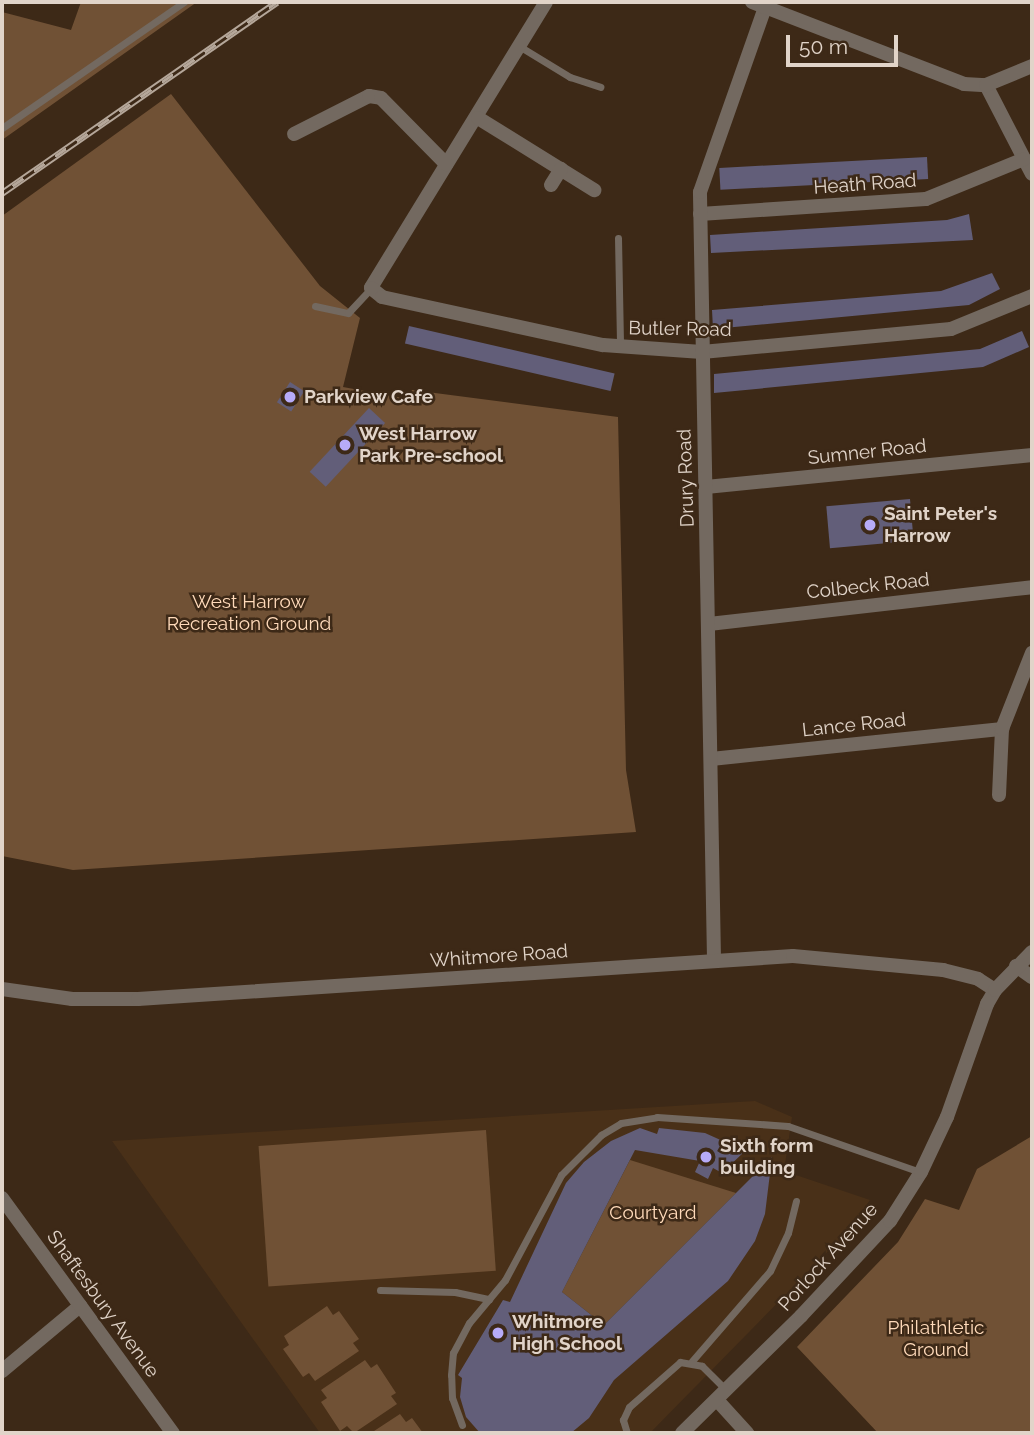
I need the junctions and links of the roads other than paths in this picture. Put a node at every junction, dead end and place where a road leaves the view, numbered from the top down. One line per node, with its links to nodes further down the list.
1 (184, 2): 9 (lane)
2 (546, 2): 4 (street)
3 (759, 4): 6 (street); 17 (street, Drury Road)
4 (519, 45): 7 (lane); 8 (street)
5 (1032, 66): 6 (street)
6 (986, 85): 11 (street)
7 (600, 87)
8 (478, 118): 12 (street); 13 (street)
9 (2, 128)
10 (294, 134): 12 (street)
11 (1024, 159): 14 (street); 17 (street, Heath Road)
12 (446, 164): 19 (street)
13 (561, 169): 15 (street); 16 (street)
14 (1032, 174)
15 (551, 185)
16 (594, 190)
17 (700, 214): 23 (street, Drury Road)
18 (618, 238): 22 (lane)
19 (371, 288): 21 (lane); 22 (street, Butler Road)
20 (1032, 296): 23 (street, Butler Road)
21 (315, 306)
22 (620, 347): 23 (street, Butler Road)
23 (702, 352): 25 (street, Drury Road)
24 (1032, 455): 25 (street, Sumner Road)
25 (706, 487): 27 (street, Drury Road)
26 (1032, 587): 27 (street, Colbeck Road)
27 (709, 624): 30 (street, Drury Road)
28 (1032, 653): 29 (street)
29 (1002, 729): 30 (street, Lance Road); 31 (street)
30 (711, 760): 33 (street, Drury Road)
31 (999, 795)
32 (1032, 952): 34 (street, Porlock Avenue)
33 (714, 959): 36 (street, Whitmore Road); 37 (street, Whitmore Road)
34 (1016, 966): 35 (street); 37 (street, Porlock Avenue)
35 (1032, 976)
36 (2, 989)
37 (995, 990): 38 (street, Porlock Avenue)
38 (921, 1172): 42 (lane); 46 (street, Porlock Avenue)
39 (2, 1198): 43 (street, Shaftesbury Avenue)
40 (796, 1201): 44 (lane)
41 (380, 1290): 42 (lane)
42 (489, 1299): 47 (lane)
43 (80, 1306): 45 (street); 48 (street, Shaftesbury Avenue)
44 (692, 1360): 46 (lane); 49 (lane)
45 (2, 1371)
46 (722, 1395): 50 (street, Porlock Avenue); 51 (street)
47 (462, 1425)
48 (173, 1433)
49 (627, 1433)
50 (682, 1433)
51 (747, 1433)

